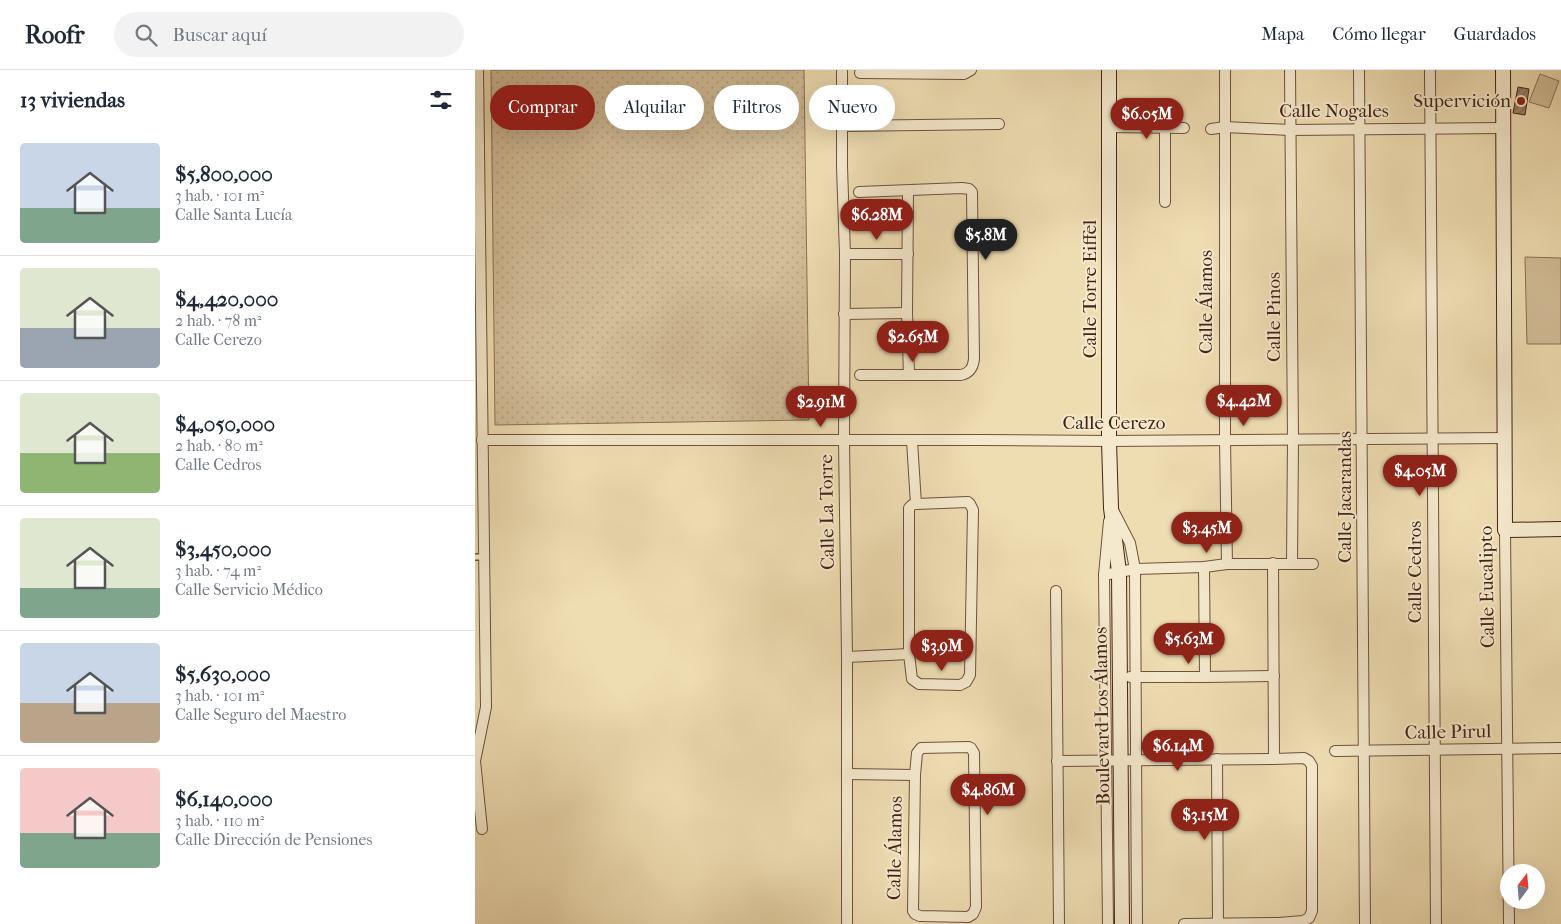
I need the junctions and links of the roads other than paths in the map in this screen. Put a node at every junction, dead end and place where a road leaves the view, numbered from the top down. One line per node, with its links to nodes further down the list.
1 (478, 70): 28 (street)
2 (841, 70): 12 (street, Calle La Torre)
3 (971, 70): 10 (street)
4 (1109, 70): 16 (street, Calle Torre Eiffel)
5 (1225, 70): 15 (street, Calle Álamos)
6 (1290, 70): 24 (street, Calle Pinos)
7 (1359, 70): 22 (street, Calle Jacarandas)
8 (1429, 70): 20 (street, Calle Cedros)
9 (1503, 70): 21 (street, Calle Eucalipto)
10 (910, 71): 11 (street)
11 (860, 73)
12 (841, 85)
13 (999, 124): 14 (street)
14 (895, 125)
15 (1225, 127): 19 (street, Calle Nogales); 24 (street, Calle Nogales); 38 (street, Calle Álamos)
16 (1109, 128): 17 (street); 43 (street, Calle Torre Eiffel)
17 (1165, 128): 18 (street); 27 (street)
18 (1184, 128)
19 (1211, 128)
20 (1430, 128): 21 (street, Calle Nogales); 22 (street, Calle Nogales); 41 (street, Calle Cedros)
21 (1503, 128): 35 (street, Calle Eucalipto)
22 (1359, 129): 24 (street, Calle Nogales); 40 (street, Calle Jacarandas)
23 (842, 130): 29 (street, Calle La Torre)
24 (1291, 130): 39 (street, Calle Pinos)
25 (908, 191): 26 (street); 30 (street); 34 (street)
26 (859, 192)
27 (1165, 202)
28 (478, 217): 36 (street)
29 (845, 254): 30 (street); 32 (street, Calle La Torre)
30 (908, 254): 31 (street)
31 (907, 313): 32 (street); 34 (street)
32 (844, 314): 37 (street, Calle La Torre)
33 (860, 375): 34 (street)
34 (909, 375)
35 (1505, 438): 41 (street, Calle Cerezo); 47 (street, Calle Eucalipto)
36 (482, 440): 37 (street, Calle Cerezo); 48 (street)
37 (844, 440): 42 (street, Calle Cerezo); 59 (street, Calle La Torre)
38 (1225, 440): 39 (street, Calle Cerezo); 43 (street, Calle Cerezo); 50 (street, Calle Álamos)
39 (1293, 440): 40 (street, Calle Cerezo); 51 (street, Calle Pinos)
40 (1362, 440): 41 (street, Calle Cerezo); 68 (street, Calle Jacarandas)
41 (1432, 440): 69 (street, Calle Cedros)
42 (912, 441): 43 (street, Calle Cerezo); 44 (street)
43 (1109, 441): 45 (street, Calle Torre Eiffel)
44 (916, 504): 58 (street); 58 (street)
45 (1111, 508): 54 (street, Boulevard Los Álamos); 55 (street, Boulevard Los Álamos); 56 (street, Boulevard Los Álamos)
46 (1561, 529): 47 (street)
47 (1505, 530): 66 (street, Calle Eucalipto)
48 (479, 557): 65 (street)
49 (1273, 563): 50 (street); 51 (street); 62 (street)
50 (1227, 564): 53 (street)
51 (1292, 564): 52 (street)
52 (1313, 564)
53 (1204, 567): 54 (street); 64 (street)
54 (1135, 569): 55 (street); 63 (street, Boulevard Los Álamos)
55 (1119, 572): 56 (street); 61 (street, Boulevard Los Álamos)
56 (1104, 575): 60 (street, Boulevard Los Álamos)
57 (1056, 591): 75 (street)
58 (909, 654): 59 (street)
59 (847, 657): 77 (street, Calle La Torre)
60 (1105, 676): 61 (street); 76 (street, Boulevard Los Álamos)
61 (1119, 676): 63 (street); 73 (street, Boulevard Los Álamos)
62 (1274, 676): 64 (street); 72 (street)
63 (1135, 677): 64 (street); 74 (street, Boulevard Los Álamos)
64 (1205, 677)
65 (479, 729): 79 (street)
66 (1508, 748): 67 (street, Calle Pirul); 69 (street, Calle Pirul); 90 (street, Calle Eucalipto)
67 (1561, 748)
68 (1363, 750): 69 (street, Calle Pirul); 70 (street, Calle Pirul); 88 (street, Calle Jacarandas)
69 (1434, 750): 89 (street, Calle Cedros)
70 (1335, 751)
71 (1217, 759): 72 (street); 74 (street); 86 (street)
72 (1274, 759): 87 (street)
73 (1121, 760): 74 (street); 76 (street); 83 (street, Boulevard Los Álamos)
74 (1136, 760): 84 (street, Boulevard Los Álamos)
75 (1057, 761): 76 (street); 81 (street)
76 (1106, 761): 82 (street, Boulevard Los Álamos)
77 (847, 774): 78 (street, Calle Álamos); 80 (street, Calle La Torre)
78 (915, 775): 78 (street, Calle Álamos)
79 (482, 829)
80 (847, 924)
81 (1059, 924)
82 (1108, 924)
83 (1122, 924)
84 (1137, 924)
85 (1183, 924): 86 (street)
86 (1218, 924): 87 (street)
87 (1279, 924)
88 (1365, 924)
89 (1436, 924)
90 (1509, 924)

